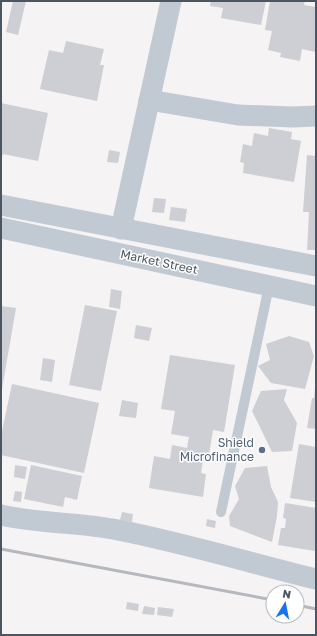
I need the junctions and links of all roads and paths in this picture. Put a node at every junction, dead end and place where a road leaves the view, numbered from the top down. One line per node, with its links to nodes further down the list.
1 (171, 1): 2 (street)
2 (149, 100): 3 (street); 6 (street)
3 (316, 116)
4 (1, 206): 6 (street, Market Street)
5 (1, 228): 8 (street, Market Street)
6 (121, 229): 7 (street, Market Street)
7 (316, 266)
8 (269, 286): 9 (street, Market Street); 10 (lane)
9 (316, 296)
10 (221, 512)
11 (1, 515): 12 (street)
12 (316, 579)

